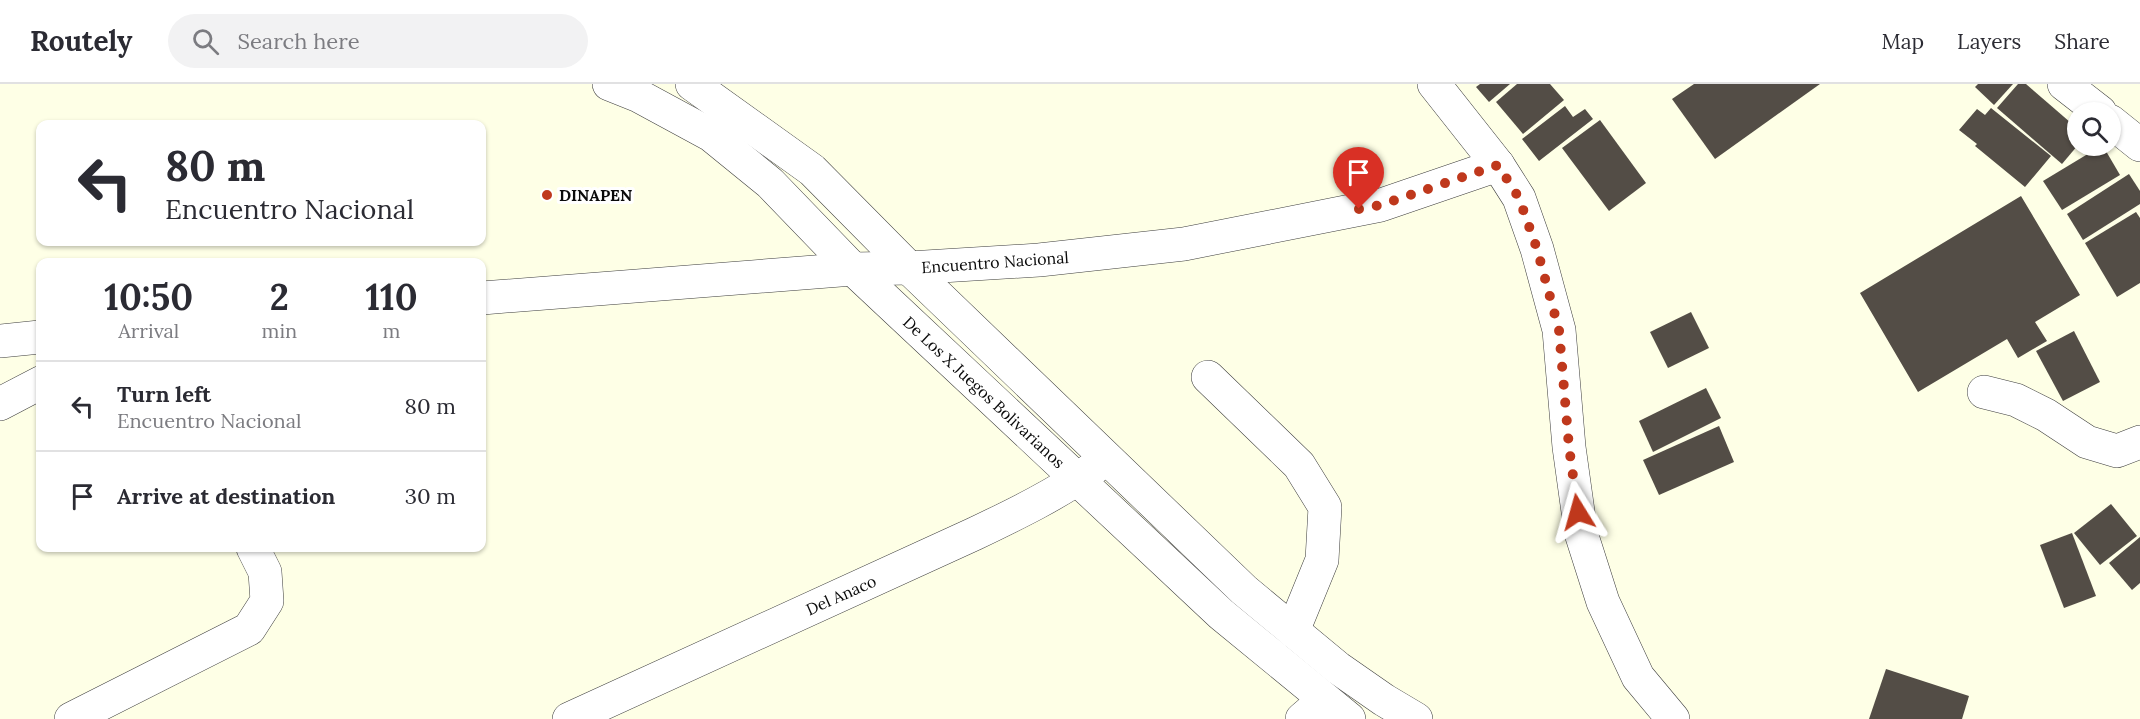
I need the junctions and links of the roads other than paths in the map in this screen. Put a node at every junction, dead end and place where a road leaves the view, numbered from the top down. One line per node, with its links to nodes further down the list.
1 (609, 84): 6 (street, De Los X Juegos Bolivarianos)
2 (674, 84): 8 (street)
3 (692, 84): 12 (street)
4 (1434, 84): 11 (street)
5 (2064, 84): 7 (street)
6 (637, 90): 8 (street, De Los X Juegos Bolivarianos)
7 (2087, 102)
8 (692, 124): 13 (street, De Los X Juegos Bolivarianos)
9 (2121, 130): 10 (street)
10 (2140, 145)
11 (1498, 165): 12 (street, Encuentro Nacional); 30 (street)
12 (909, 268): 13 (street, Encuentro Nacional); 22 (street)
13 (853, 269): 14 (street, Encuentro Nacional); 23 (street, De Los X Juegos Bolivarianos)
14 (486, 298)
15 (36, 337): 16 (street)
16 (0, 341)
17 (1208, 377): 25 (street)
18 (36, 385): 20 (street)
19 (1984, 393): 21 (street)
20 (0, 404)
21 (2140, 442)
22 (1106, 459): 23 (street, Del Anaco); 25 (street)
23 (1077, 480): 26 (street, De Los X Juegos Bolivarianos); 28 (street, Del Anaco)
24 (255, 552): 27 (street)
25 (1293, 631): 29 (street)
26 (1325, 713)
27 (71, 719)
28 (569, 719)
29 (1416, 719)
30 (1673, 719)

